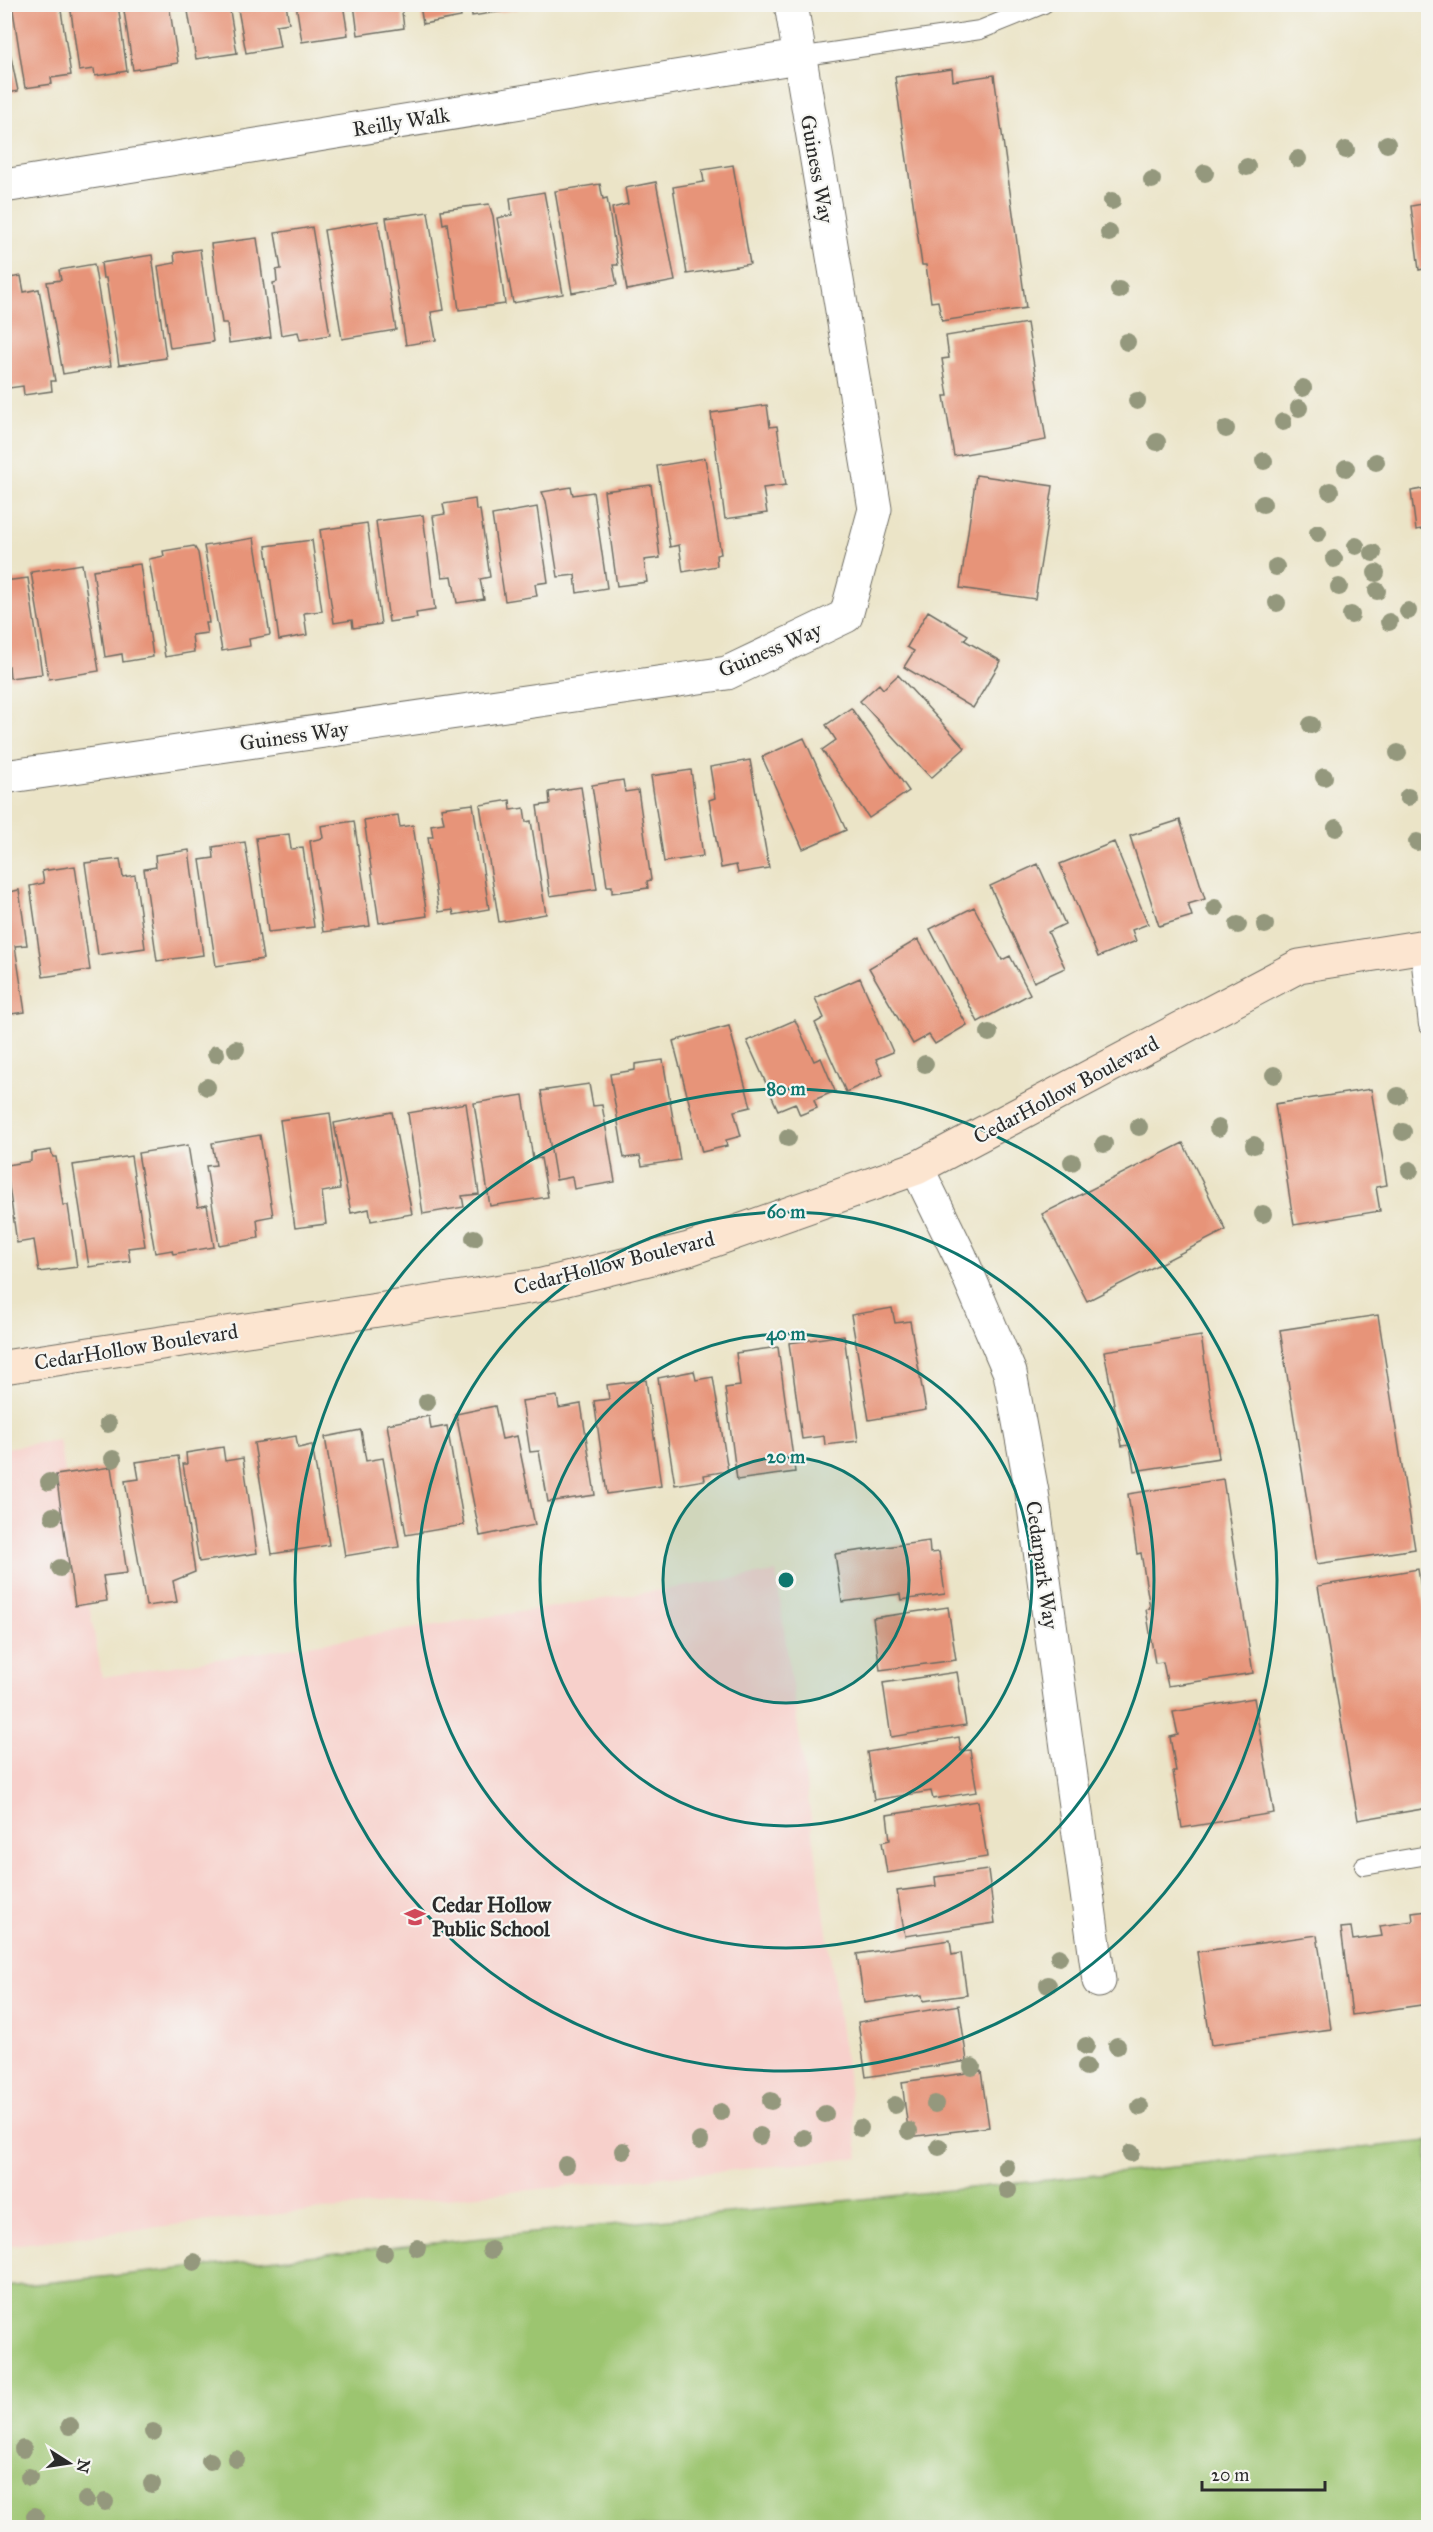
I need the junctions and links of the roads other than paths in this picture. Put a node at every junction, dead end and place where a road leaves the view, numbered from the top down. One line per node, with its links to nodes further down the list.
1 (791, 4): 3 (street, Guiness Way)
2 (1044, 4): 3 (lane)
3 (798, 57): 4 (street, Reilly Walk); 5 (street, Guiness Way)
4 (4, 186)
5 (4, 777)
6 (1424, 946): 7 (lane); 8 (street, CedarHollow Boulevard)
7 (1428, 1025)
8 (917, 1168): 9 (street, CedarHollow Boulevard); 12 (street, Cedarpark Way)
9 (4, 1367)
10 (1428, 1856): 11 (lane)
11 (1364, 1866)
12 (1099, 1981)

